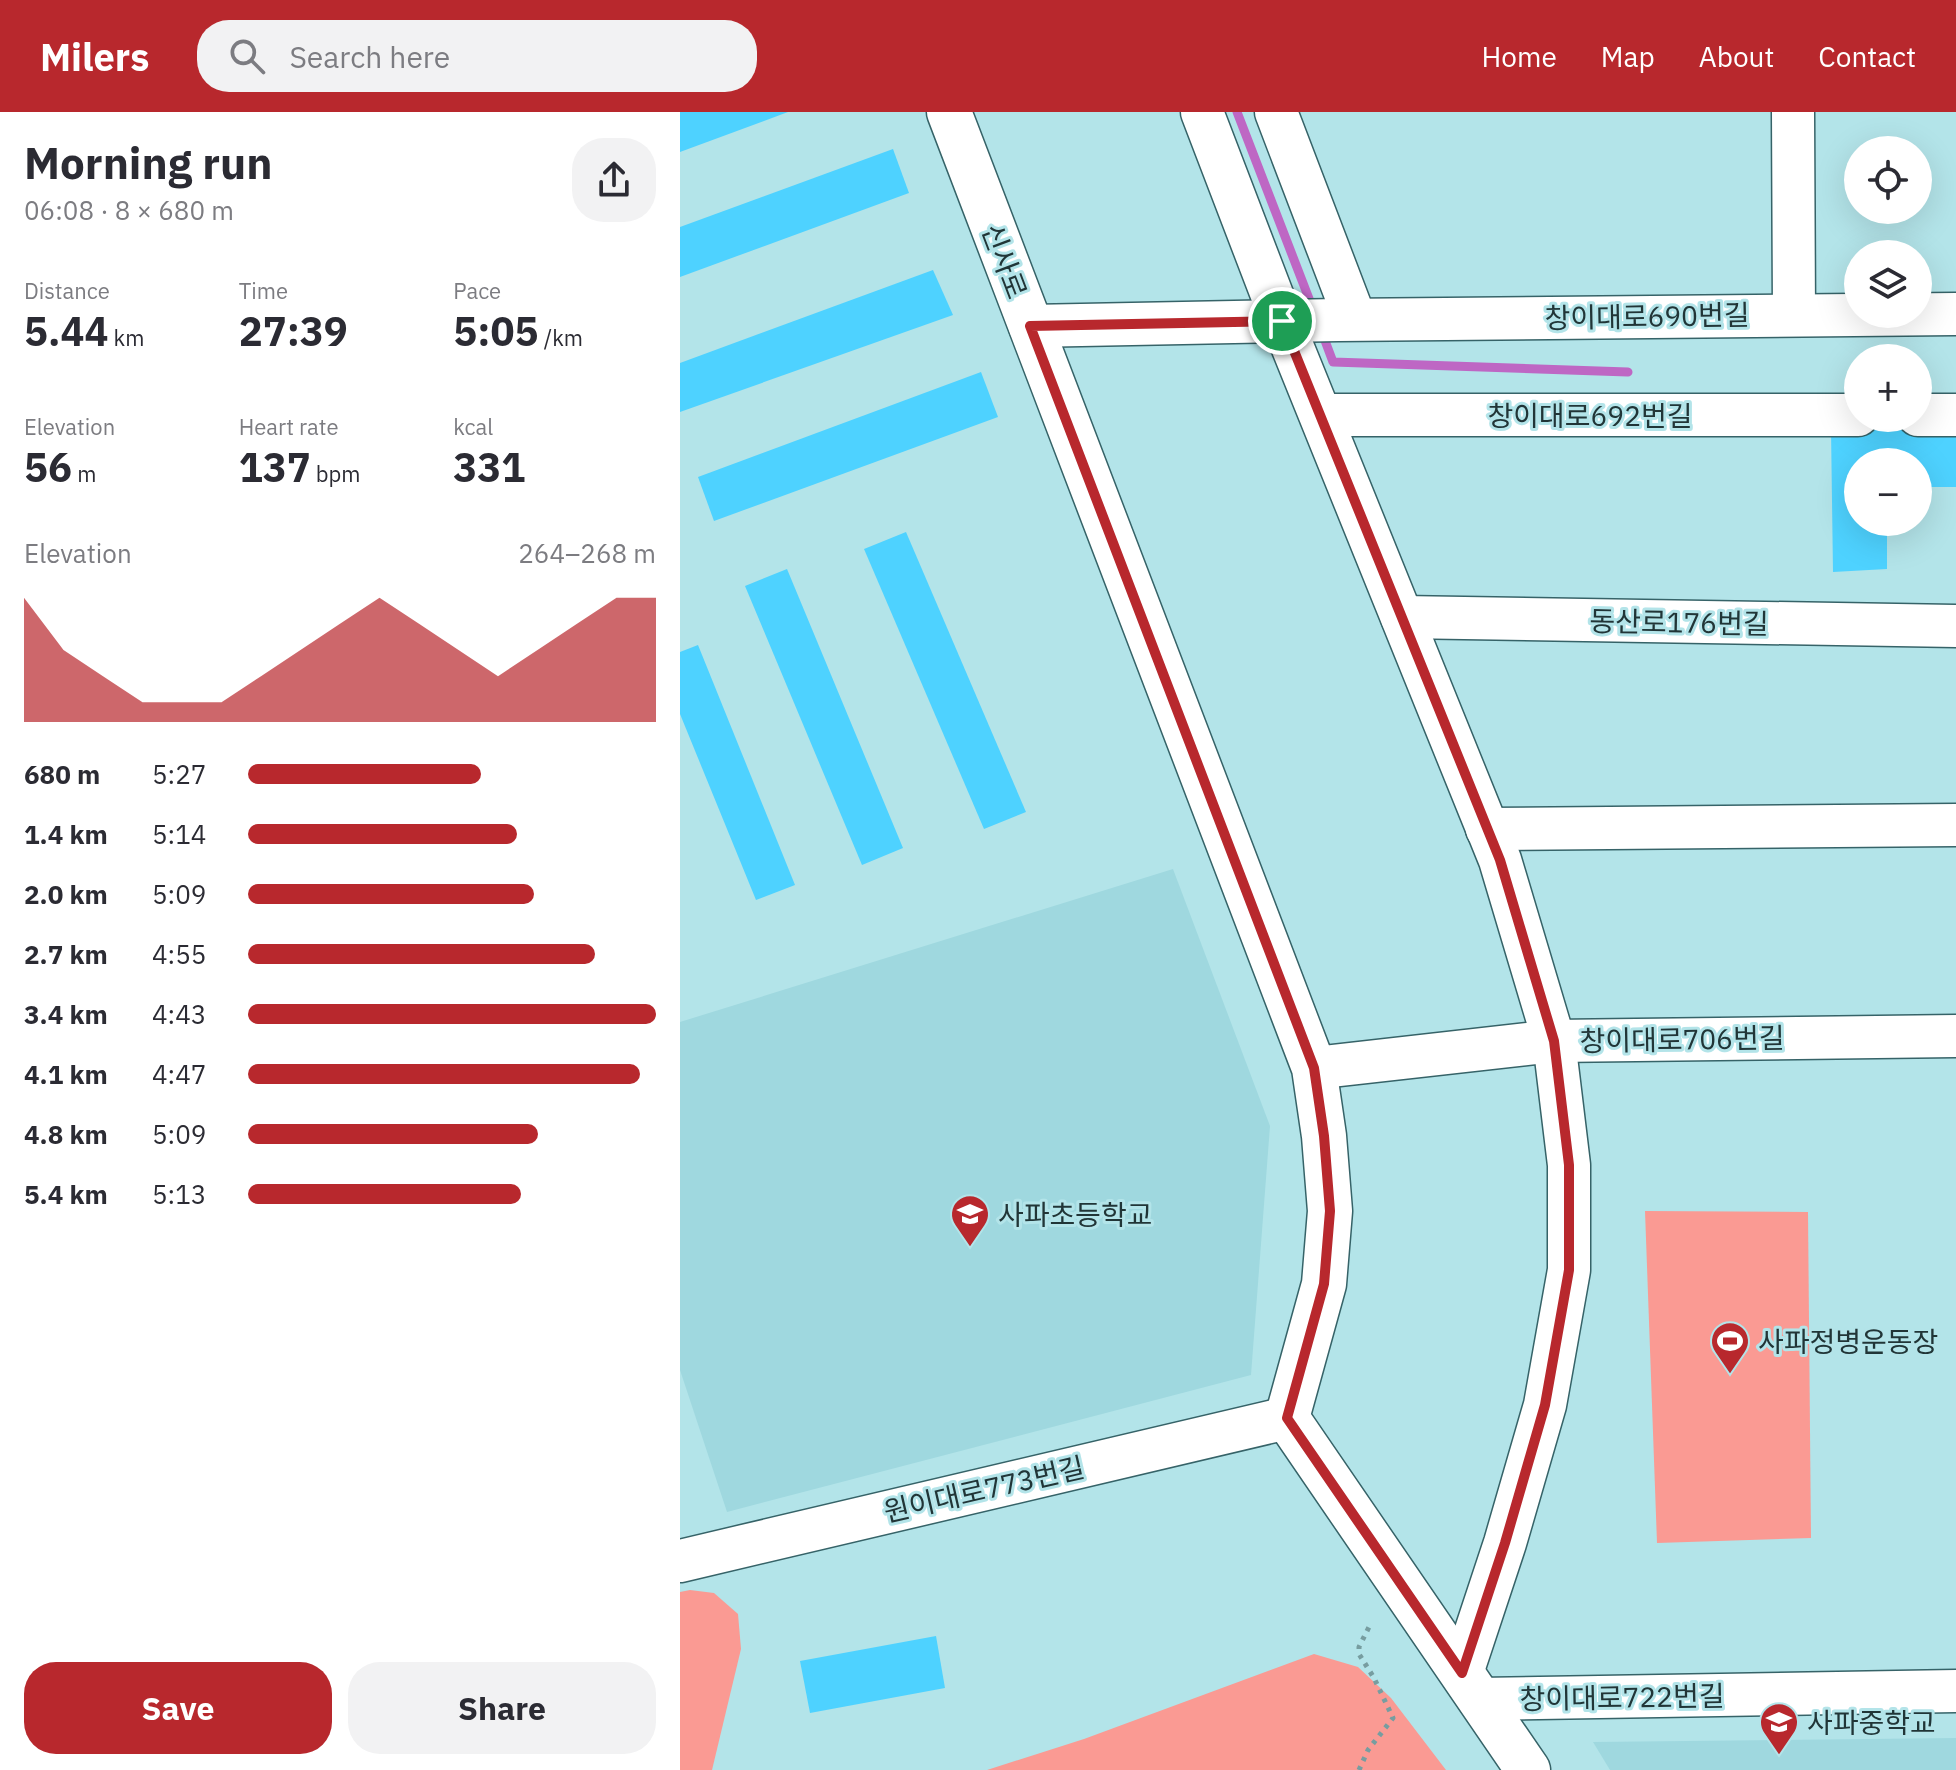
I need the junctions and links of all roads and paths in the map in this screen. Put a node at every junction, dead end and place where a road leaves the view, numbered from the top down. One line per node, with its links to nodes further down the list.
1 (949, 112): 8 (main road, 신사로)
2 (1202, 112): 7 (street)
3 (1276, 112): 7 (street)
4 (1793, 112): 5 (street)
5 (1794, 314): 6 (street, 창이대로690번길); 7 (street, 창이대로690번길)
6 (1956, 314)
7 (1318, 320): 8 (street, 창이대로690번길); 9 (street)
8 (1030, 326): 19 (main road, 신사로)
9 (1321, 415): 10 (street, 창이대로692번길); 13 (street)
10 (1844, 415)
11 (1932, 415): 12 (street)
12 (1956, 415)
13 (1402, 617): 14 (street, 동산로176번길); 16 (street)
14 (1956, 626)
15 (1956, 825): 16 (street)
16 (1487, 829): 18 (street)
17 (1956, 1036): 18 (street, 창이대로706번길)
18 (1554, 1041): 19 (street, 창이대로706번길); 23 (street)
19 (1314, 1068): 20 (main road, 신사로)
20 (1287, 1418): 21 (street, 원이대로773번길); 23 (main road)
21 (680, 1561)
22 (1369, 1627): 25 (path)
23 (1470, 1686): 24 (street, 창이대로722번길); 26 (main road)
24 (1956, 1691)
25 (1359, 1770)
26 (1528, 1770)

